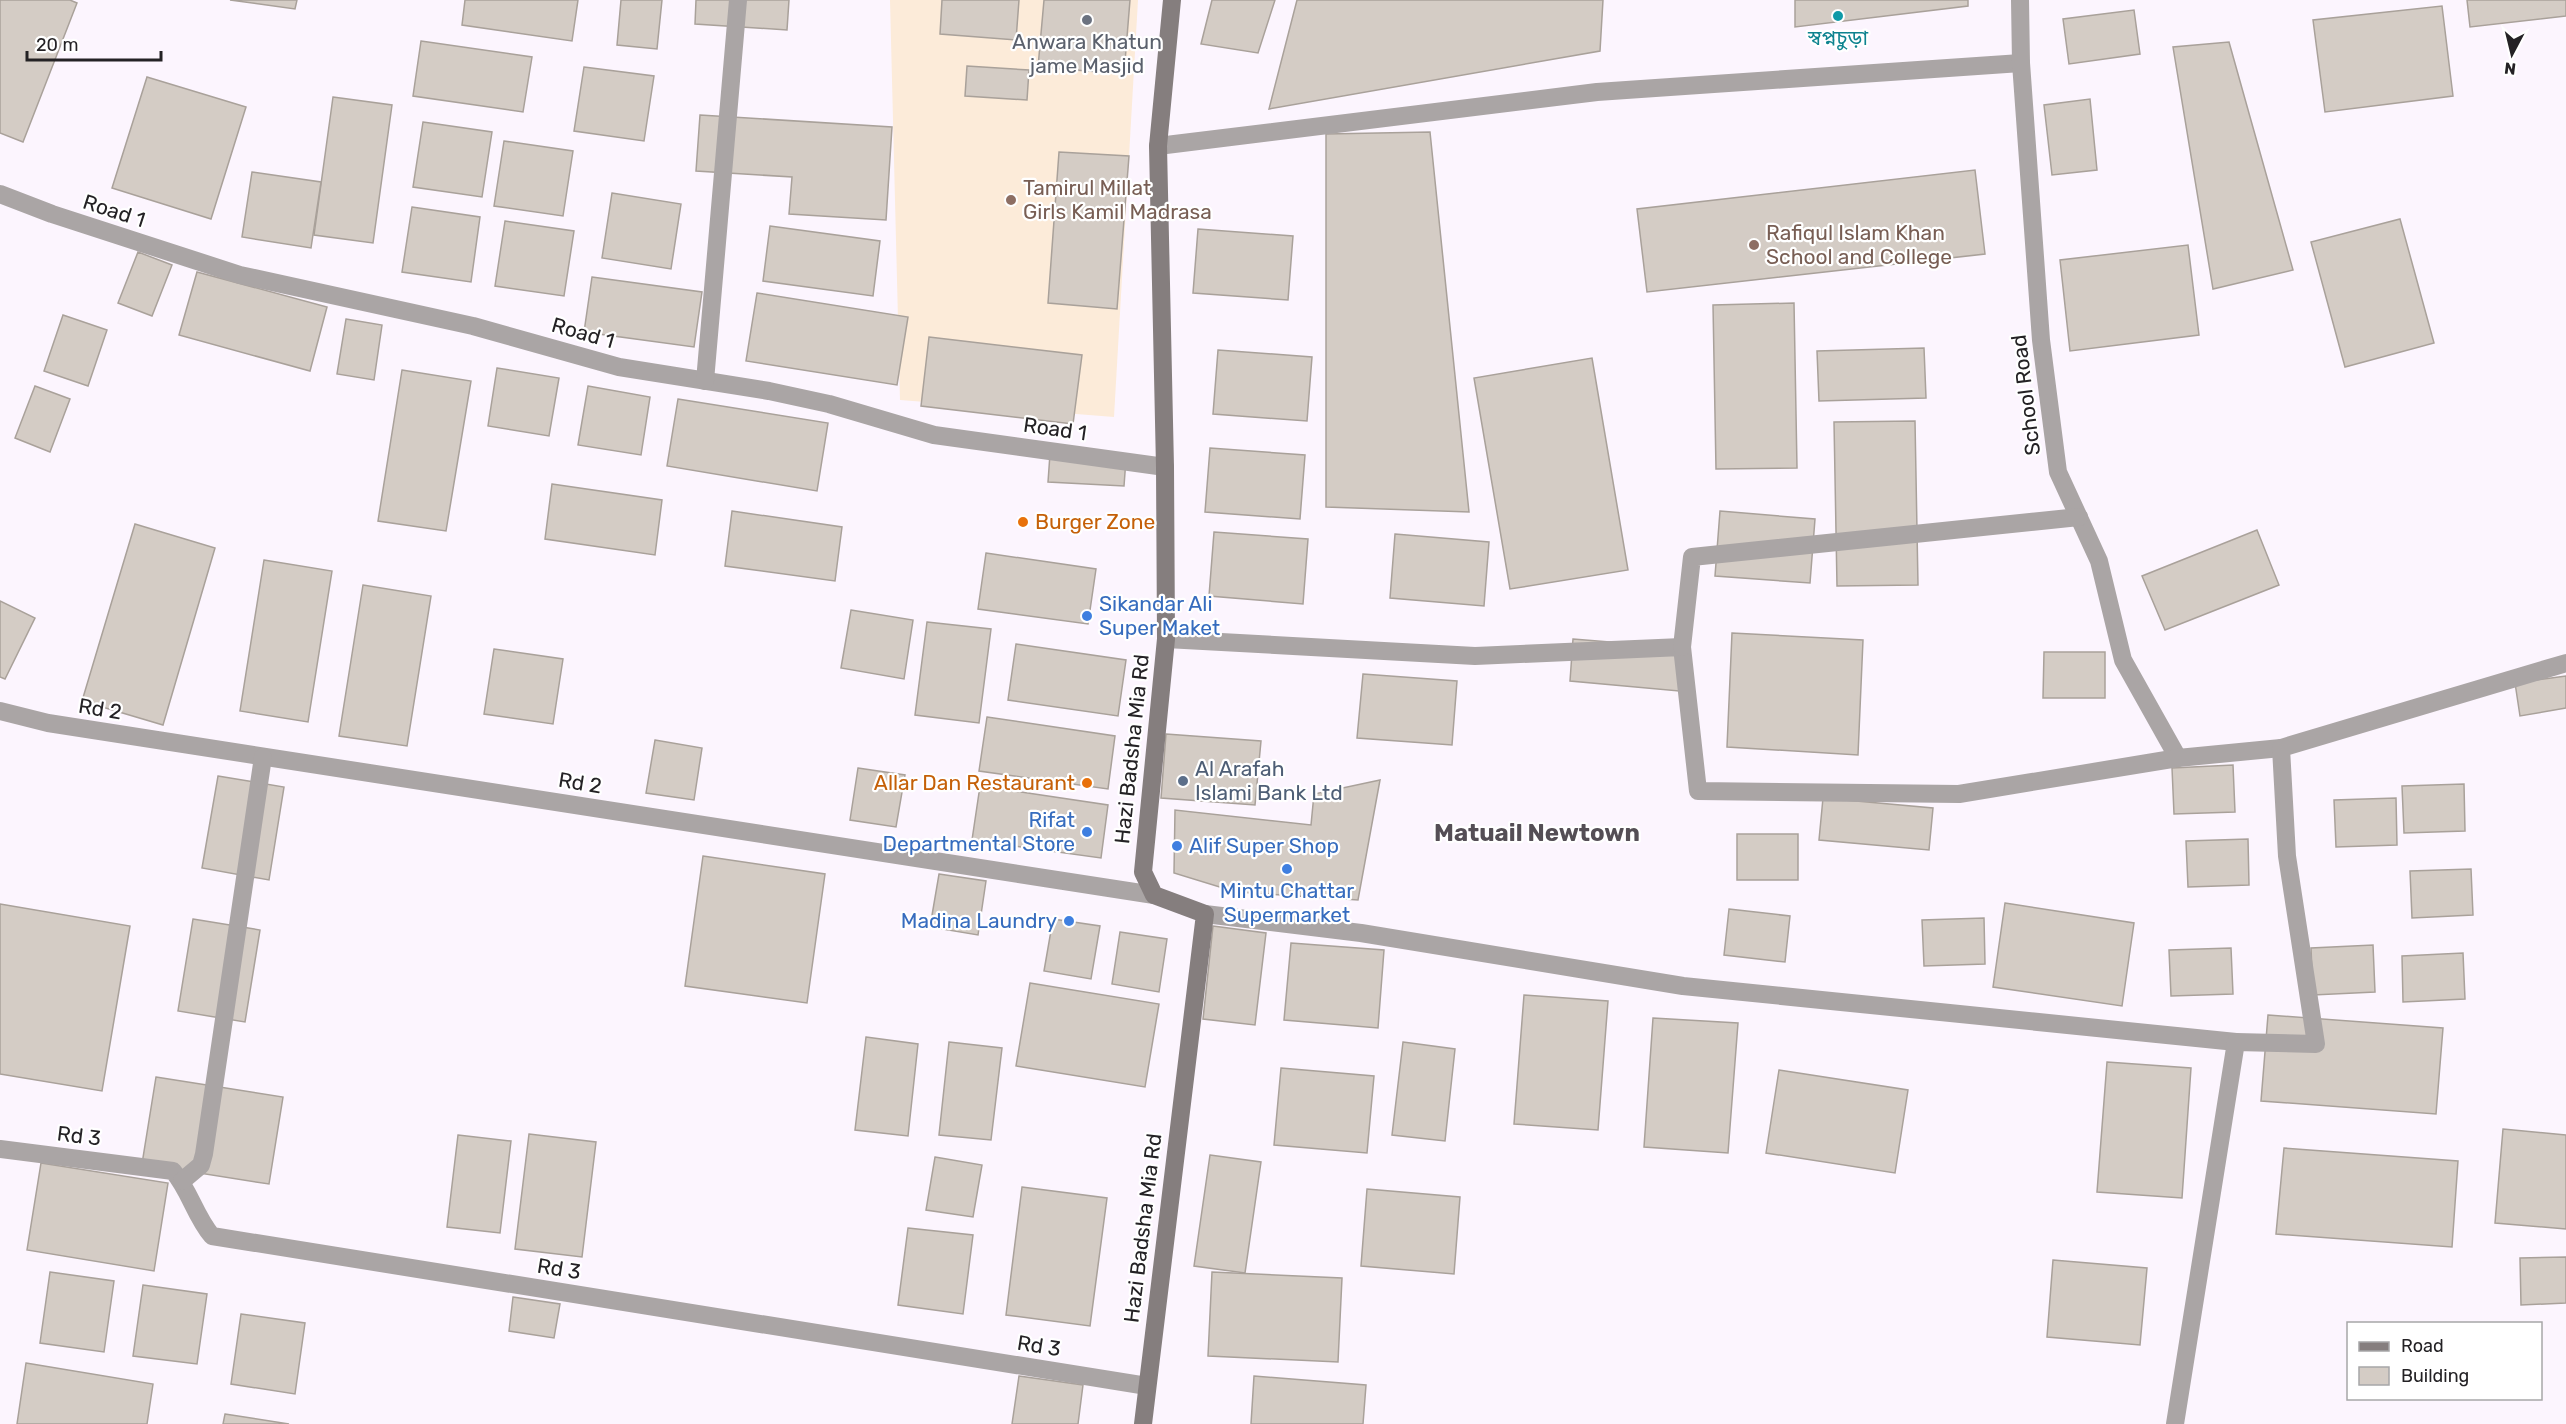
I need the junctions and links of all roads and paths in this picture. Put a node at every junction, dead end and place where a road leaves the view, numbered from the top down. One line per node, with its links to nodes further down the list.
1 (738, 0): 7 (street)
2 (1172, 0): 5 (main road, Hazi Badsha Mia Rd)
3 (2020, 0): 4 (street, School Road)
4 (2021, 63): 5 (street); 9 (street, School Road)
5 (1158, 146): 8 (main road, Hazi Badsha Mia Rd)
6 (0, 194): 7 (street, Road 1)
7 (705, 381): 8 (street, Road 1)
8 (1165, 467): 10 (main road, Hazi Badsha Mia Rd)
9 (2079, 517): 11 (street); 16 (street, School Road)
10 (1166, 639): 11 (street); 17 (main road, Hazi Badsha Mia Rd)
11 (1682, 647): 16 (street)
12 (2566, 663): 14 (street)
13 (0, 711): 15 (street, Rd 2)
14 (2281, 748): 16 (street); 19 (street)
15 (263, 757): 17 (street, Rd 2); 21 (street)
16 (2178, 758)
17 (1154, 895): 18 (main road)
18 (1205, 914): 19 (street); 22 (main road, Hazi Badsha Mia Rd)
19 (2236, 1042): 24 (street)
20 (0, 1149): 21 (street, Rd 3)
21 (182, 1181): 22 (street, Rd 3)
22 (1147, 1386): 23 (main road, Hazi Badsha Mia Rd)
23 (1143, 1424)
24 (2175, 1424)

